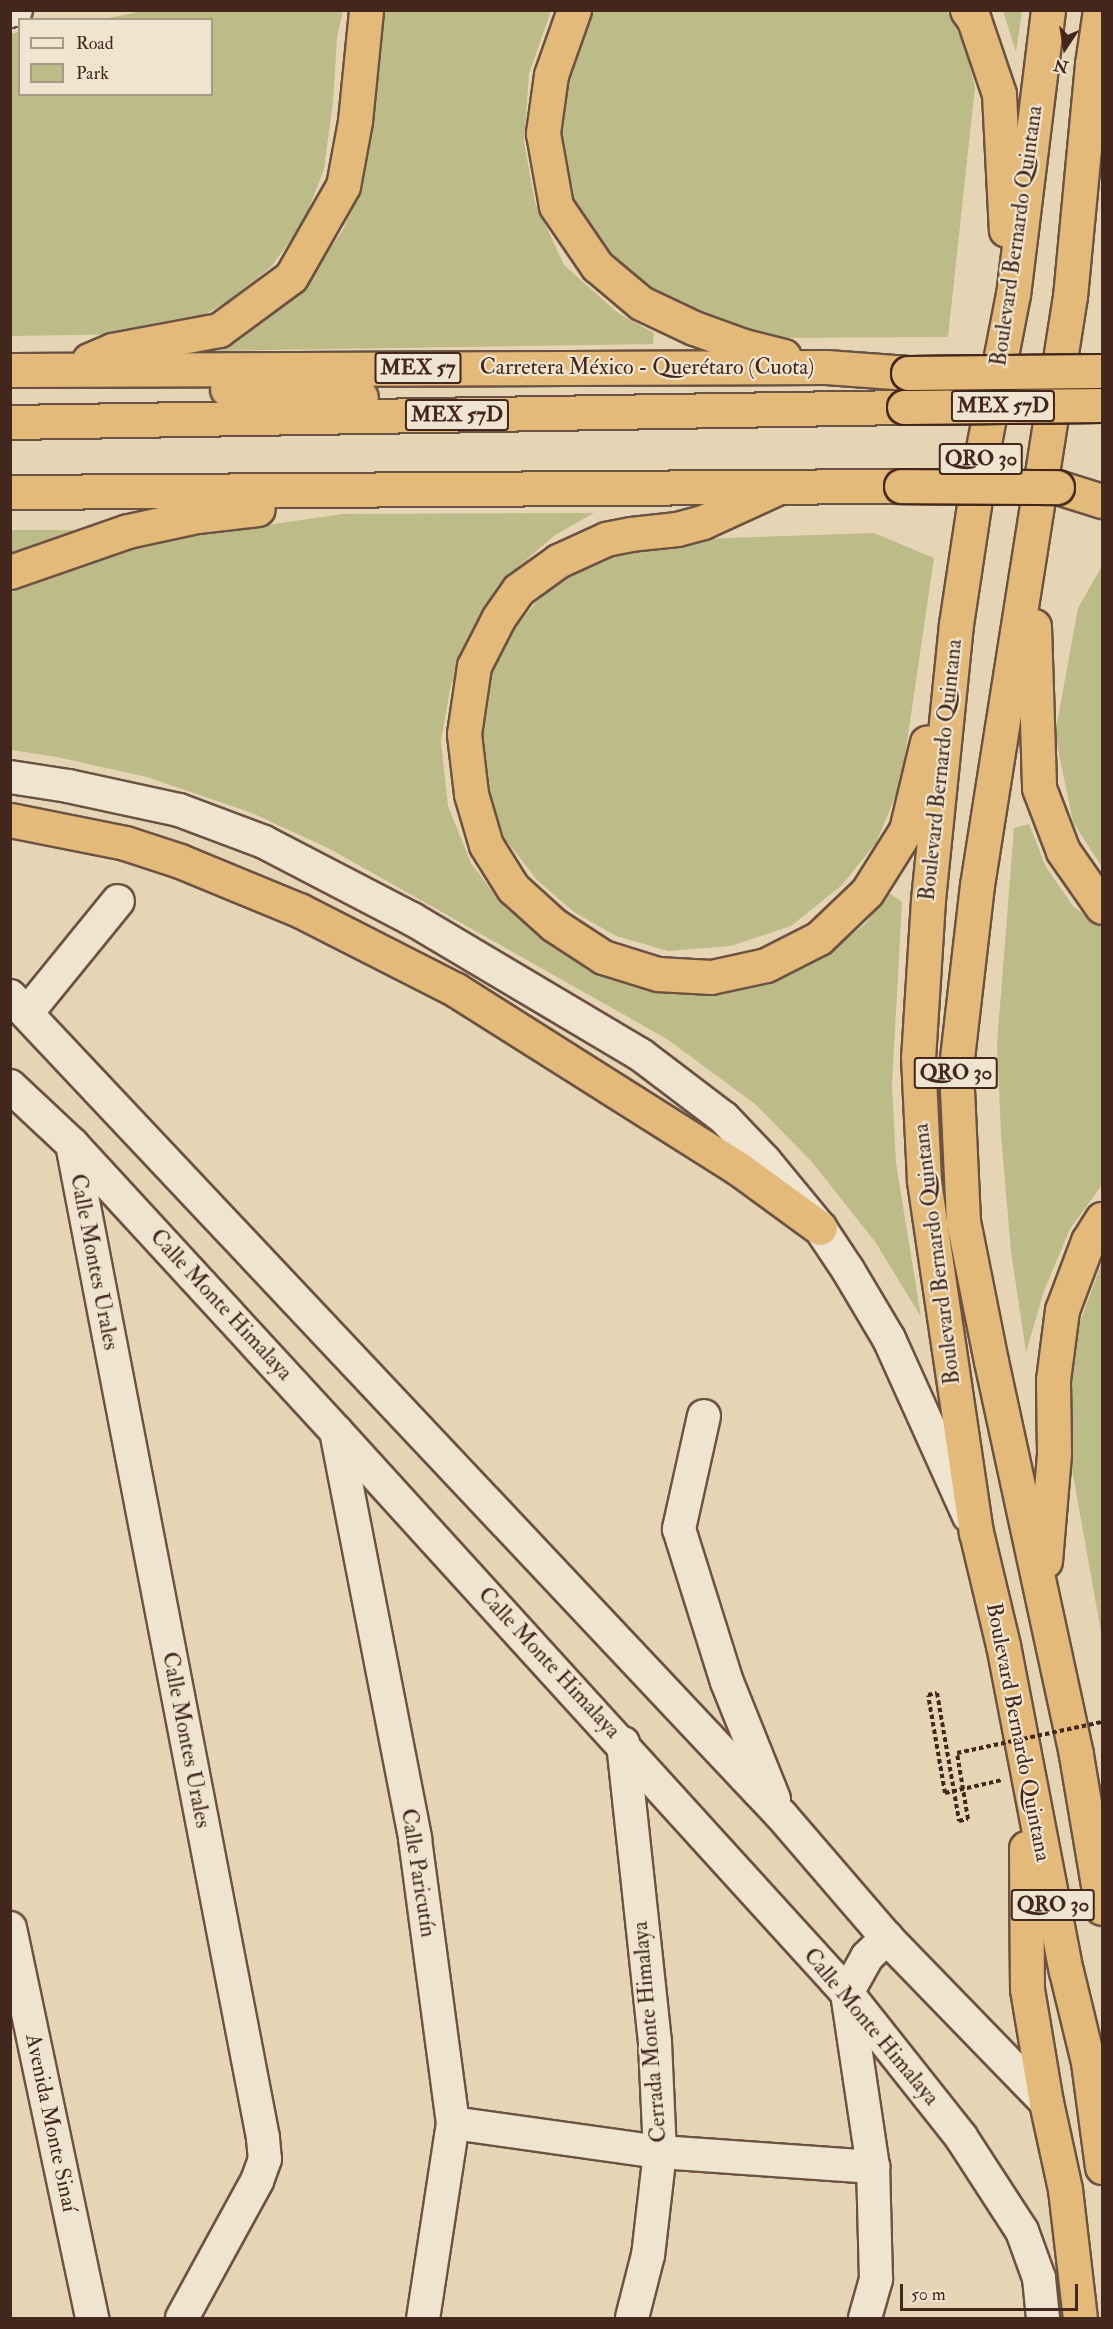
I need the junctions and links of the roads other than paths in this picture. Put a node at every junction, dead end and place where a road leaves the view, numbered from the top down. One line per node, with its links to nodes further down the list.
1 (16, 10): 7 (street)
2 (366, 10): 12 (highway)
3 (574, 10): 11 (highway)
4 (967, 10): 9 (highway)
5 (1048, 10): 9 (highway, Boulevard Bernardo Quintana / QRO 30)
6 (1100, 10): 10 (highway, Boulevard Bernardo Quintana / QRO 30)
7 (10, 11)
8 (1102, 149): 10 (highway)
9 (1012, 294): 28 (highway, Boulevard Bernardo Quintana / QRO 30)
10 (1070, 296): 26 (highway, Boulevard Bernardo Quintana / QRO 30)
11 (826, 367): 12 (highway, Carretera México - Querétaro (Cuota) / MEX 57); 14 (highway, Carretera México - Querétaro (Cuota) / MEX 57, bridge)
12 (67, 369): 13 (highway, Carretera México - Querétaro (Cuota) / MEX 57); 16 (highway)
13 (10, 370)
14 (1102, 371)
15 (1102, 405): 16 (highway, Carretera México - Querétaro (Cuota) / MEX 57D, bridge)
16 (486, 415): 17 (highway, Carretera México - Querétaro (Cuota) / MEX 57D)
17 (10, 422)
18 (1102, 485): 19 (highway)
19 (1057, 487): 20 (highway, bridge); 25 (highway)
20 (777, 488): 21 (highway); 28 (highway)
21 (516, 490): 23 (highway); 27 (highway)
22 (10, 492): 23 (highway)
23 (74, 492): 24 (highway)
24 (10, 498)
25 (1102, 501)
26 (1032, 550): 32 (highway); 41 (highway, Boulevard Bernardo Quintana / QRO 30)
27 (10, 572)
28 (956, 624): 40 (highway, Boulevard Bernardo Quintana / QRO 30)
29 (10, 777): 37 (street)
30 (10, 820): 37 (highway)
31 (118, 901): 33 (street)
32 (1102, 907)
33 (19, 1004): 45 (street)
34 (10, 1086): 35 (street, Calle Monte Himalaya)
35 (72, 1144): 39 (street, Calle Monte Himalaya); 57 (street, Calle Montes Urales)
36 (1102, 1219): 41 (highway)
37 (820, 1228): 40 (street)
38 (704, 1416): 45 (street)
39 (336, 1431): 42 (street, Calle Monte Himalaya); 52 (street, Calle Paricutín)
40 (976, 1532): 44 (highway, Boulevard Bernardo Quintana / QRO 30)
41 (1042, 1593): 43 (highway, Boulevard Bernardo Quintana / QRO 30)
42 (623, 1743): 50 (street, Calle Monte Himalaya); 53 (street, Cerrada Monte Himalaya)
43 (1078, 1770): 46 (highway); 47 (highway, Boulevard Bernardo Quintana / QRO 30)
44 (1027, 1775): 51 (highway); 55 (highway, Boulevard Bernardo Quintana / QRO 30)
45 (782, 1816): 49 (street)
46 (1102, 1834)
47 (1102, 1908)
48 (10, 1928): 56 (street, Avenida Monte Sinaí)
49 (887, 1938): 50 (street); 51 (street)
50 (847, 1993): 54 (street); 61 (street, Calle Monte Himalaya)
51 (1046, 2102): 62 (highway)
52 (453, 2123): 53 (street); 58 (street, Calle Paricutín)
53 (660, 2152): 54 (street); 59 (street, Cerrada Monte Himalaya)
54 (873, 2167): 60 (street)
55 (1102, 2168)
56 (92, 2319)
57 (182, 2319)
58 (423, 2319)
59 (632, 2319)
60 (865, 2319)
61 (1043, 2319)
62 (1080, 2319)

